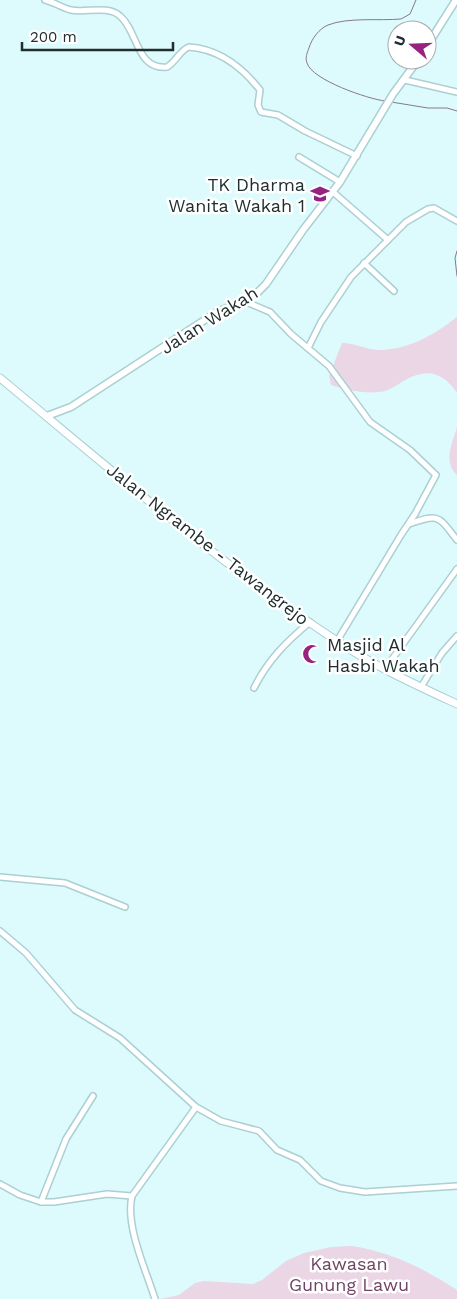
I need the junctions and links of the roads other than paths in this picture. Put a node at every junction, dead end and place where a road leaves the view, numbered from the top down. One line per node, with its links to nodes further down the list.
1 (45, 0): 7 (street)
2 (456, 0): 3 (street)
3 (437, 30)
4 (412, 70): 5 (street, Jalan Wakah)
5 (405, 80): 6 (street); 7 (street, Jalan Wakah)
6 (457, 92)
7 (358, 156): 9 (street, Jalan Wakah)
8 (299, 157): 9 (street)
9 (340, 182): 10 (street, Jalan Wakah)
10 (333, 192): 12 (street); 15 (street, Jalan Wakah)
11 (457, 221): 12 (street)
12 (388, 240): 13 (street)
13 (364, 263): 14 (street); 16 (street)
14 (394, 291)
15 (244, 301): 16 (street); 18 (street, Jalan Wakah)
16 (308, 348): 19 (street)
17 (0, 378): 18 (main road, Jalan Ngrambe - Tawangrejo)
18 (47, 416): 22 (main road, Jalan Ngrambe - Tawangrejo)
19 (409, 524): 20 (street); 24 (street)
20 (457, 540)
21 (457, 569): 25 (street)
22 (310, 622): 24 (main road, Jalan Ngrambe - Tawangrejo); 27 (street)
23 (457, 636): 26 (street)
24 (337, 641): 25 (main road, Jalan Ngrambe - Tawangrejo)
25 (386, 669): 26 (main road, Jalan Ngrambe - Tawangrejo)
26 (421, 686): 28 (main road, Jalan Ngrambe - Tawangrejo)
27 (254, 688)
28 (457, 704)
29 (0, 877): 30 (street)
30 (125, 907)
31 (0, 931): 33 (street)
32 (93, 1096): 37 (street)
33 (196, 1106): 35 (street); 36 (street)
34 (0, 1184): 37 (street)
35 (457, 1186)
36 (132, 1196): 37 (street); 38 (street)
37 (41, 1202)
38 (155, 1299)

